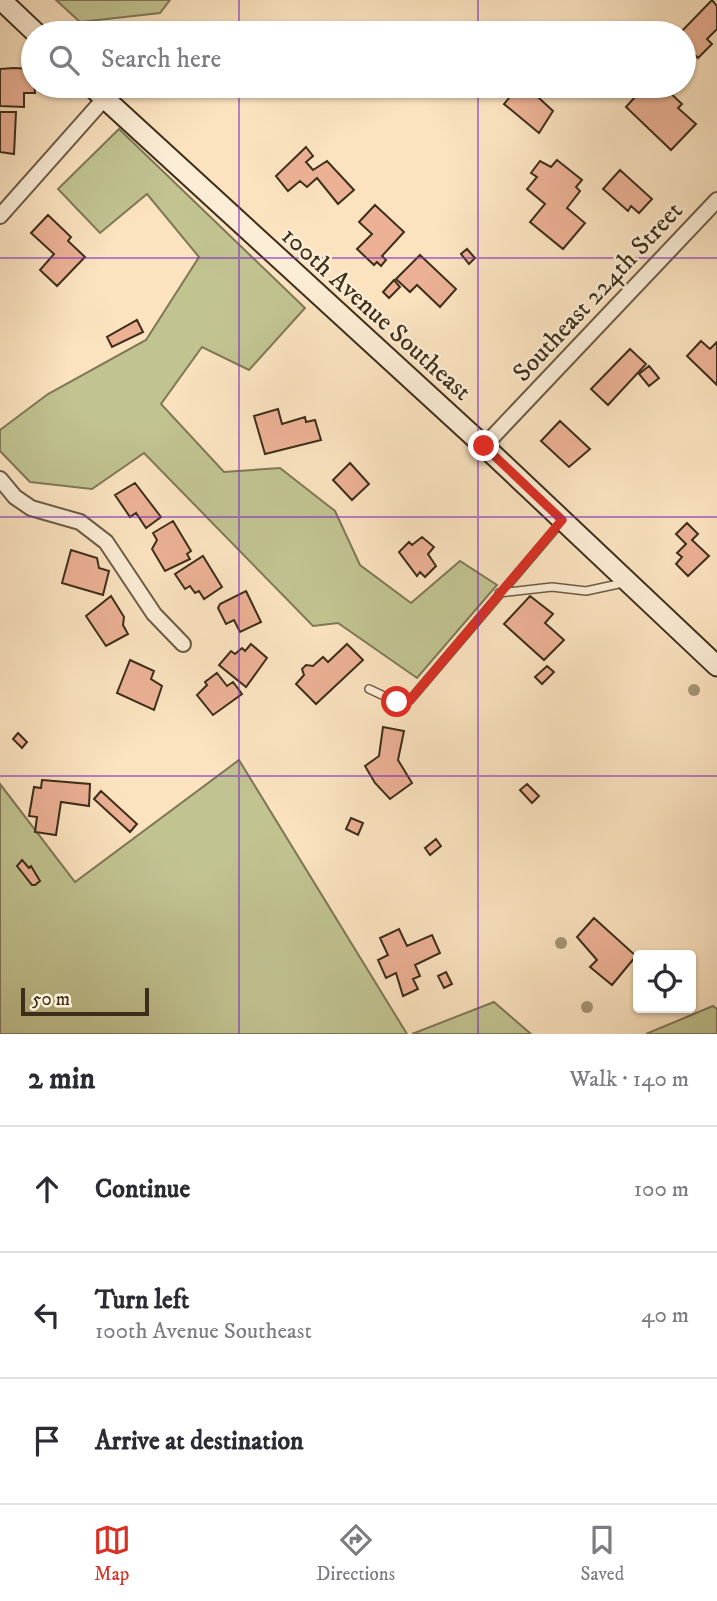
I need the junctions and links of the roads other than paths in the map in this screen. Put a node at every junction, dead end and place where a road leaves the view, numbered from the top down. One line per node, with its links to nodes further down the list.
1 (1, 0): 2 (street)
2 (23, 21)
3 (92, 98): 6 (street)
4 (104, 98): 7 (street, 100th Avenue Southeast)
5 (717, 200): 7 (street, Southeast 224th Street)
6 (0, 216)
7 (484, 446): 9 (street, 100th Avenue Southeast)
8 (0, 480): 12 (street)
9 (562, 520): 10 (street, 100th Avenue Southeast); 11 (lane)
10 (628, 582): 11 (lane); 13 (street, 100th Avenue Southeast)
11 (499, 593): 14 (lane)
12 (183, 644)
13 (717, 666)
14 (369, 689)

